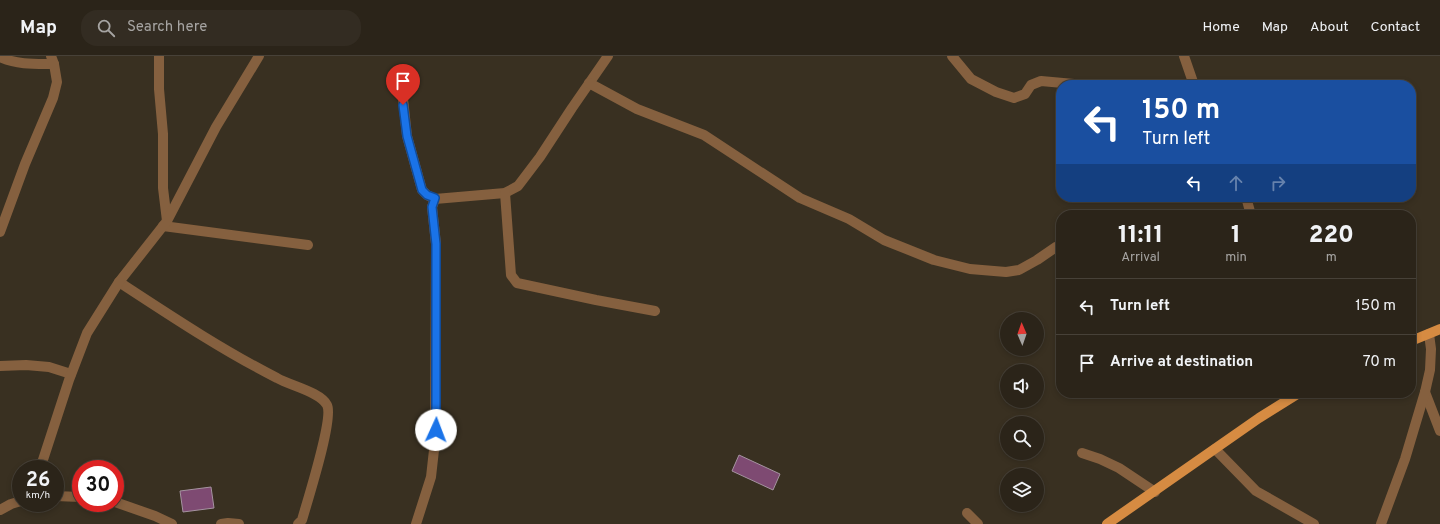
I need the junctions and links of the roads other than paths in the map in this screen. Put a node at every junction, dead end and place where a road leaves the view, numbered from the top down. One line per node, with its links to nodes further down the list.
1 (159, 56): 14 (street)
2 (259, 56): 14 (street)
3 (608, 56): 11 (street)
4 (952, 56): 10 (street)
5 (1184, 56): 9 (street)
6 (0, 57): 7 (street)
7 (53, 60): 15 (street)
8 (401, 80): 13 (street)
9 (1192, 80)
10 (1056, 82)
11 (589, 83): 12 (street); 17 (street)
12 (505, 193): 13 (street); 19 (street)
13 (435, 198): 40 (street)
14 (165, 223): 16 (street); 18 (street)
15 (0, 232)
16 (308, 245)
17 (1056, 247)
18 (119, 282): 24 (street); 39 (street)
19 (655, 310)
20 (1440, 329): 21 (main road)
21 (1429, 334): 22 (main road); 25 (street)
22 (1416, 339)
23 (0, 366): 24 (street)
24 (71, 374): 30 (street)
25 (1425, 392): 27 (street); 44 (street)
26 (1291, 398): 28 (main road)
27 (1440, 431)
28 (1214, 449): 31 (main road); 43 (street)
29 (1082, 453): 31 (street)
30 (43, 460)
31 (1155, 492): 42 (main road)
32 (12, 504): 34 (street)
33 (124, 505): 36 (street)
34 (0, 510)
35 (967, 513): 41 (street)
36 (172, 524)
37 (220, 524): 38 (street)
38 (238, 524)
39 (298, 524)
40 (416, 524)
41 (978, 524)
42 (1107, 524)
43 (1314, 524)
44 (1381, 524)

